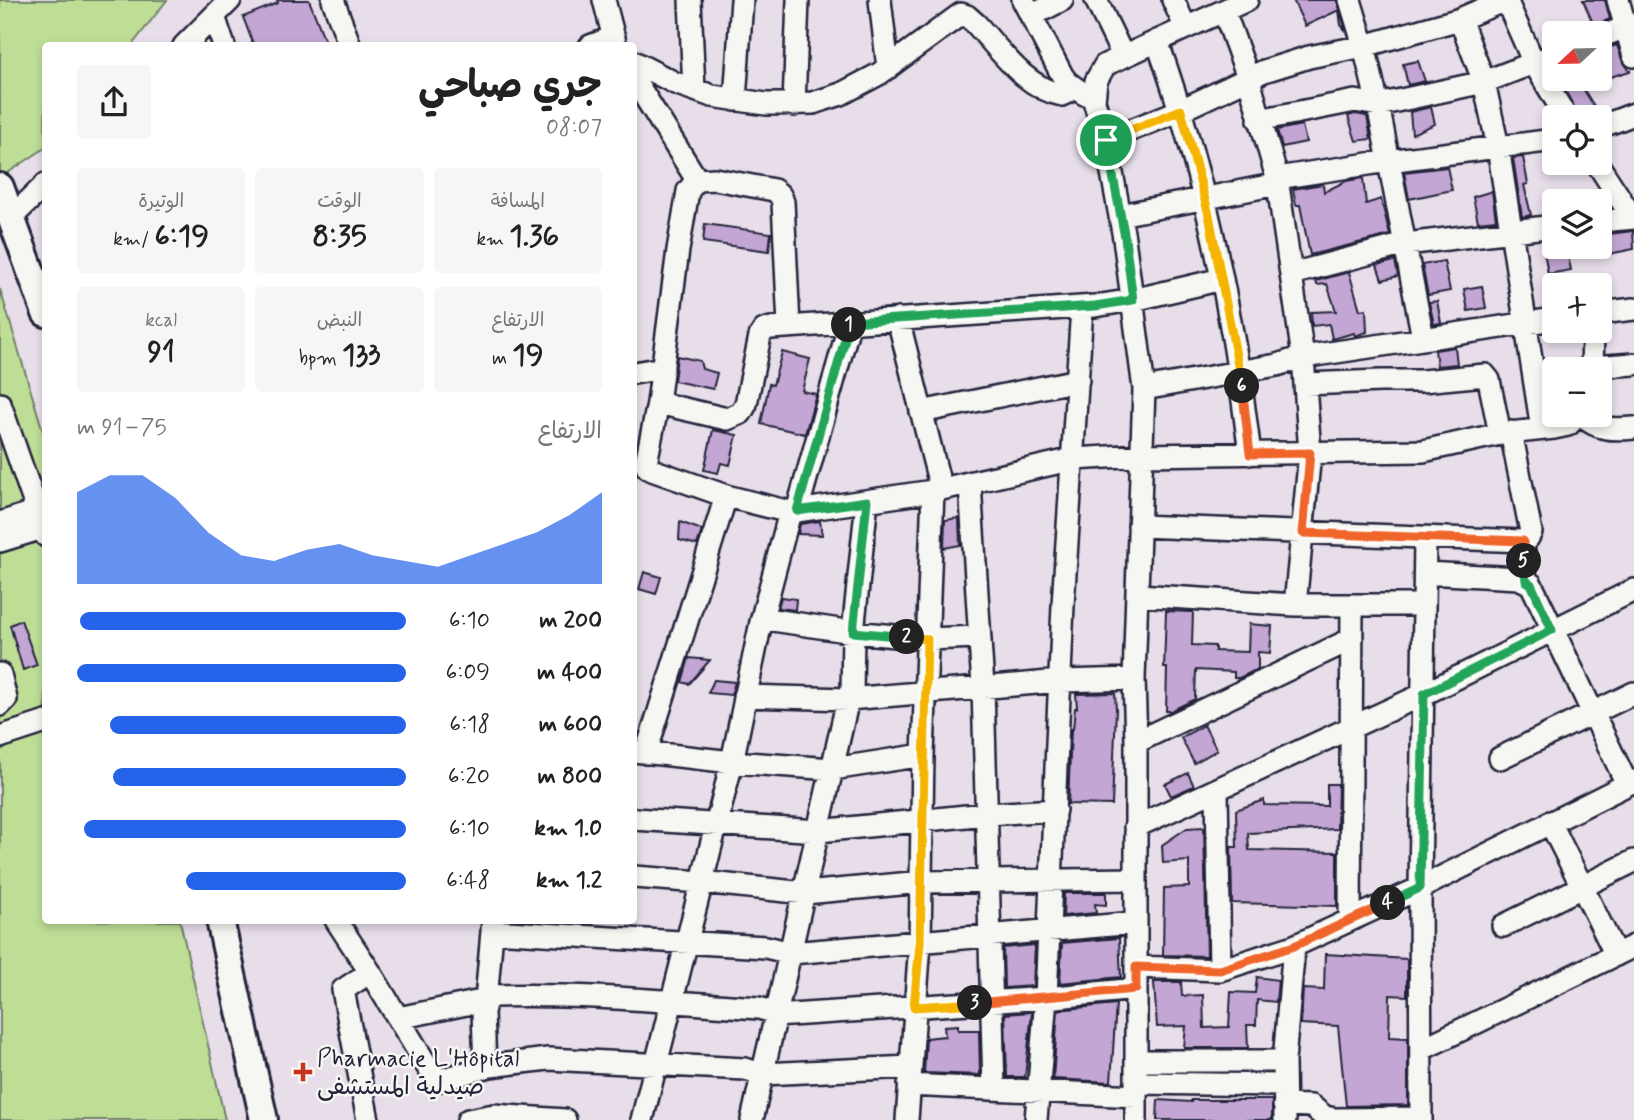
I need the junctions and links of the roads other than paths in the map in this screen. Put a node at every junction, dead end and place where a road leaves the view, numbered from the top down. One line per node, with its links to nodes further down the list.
1 (230, 0): 18 (street)
2 (333, 0): 27 (street)
3 (604, 0): 23 (street)
4 (690, 0): 39 (street)
5 (742, 0): 40 (street)
6 (798, 0): 42 (street)
7 (880, 0): 34 (street)
8 (1062, 0): 16 (street)
9 (1096, 0): 29 (street)
10 (1173, 0): 20 (street)
11 (1247, 0): 17 (street)
12 (1350, 0): 28 (street)
13 (1506, 0): 19 (street); 30 (street)
14 (1618, 0): 21 (street)
15 (959, 7): 34 (street); 37 (street)
16 (1027, 8): 37 (street)
17 (1224, 11): 20 (street); 35 (street)
18 (214, 16): 25 (street); 26 (street)
19 (1460, 19): 28 (street); 36 (street)
20 (1186, 27): 24 (street)
21 (1626, 27): 22 (street); 31 (street)
22 (1612, 32)
23 (615, 41)
24 (1157, 41): 29 (street); 45 (street)
25 (188, 42)
26 (223, 42)
27 (348, 42)
28 (1364, 46): 35 (street); 43 (street)
29 (1123, 56): 41 (street)
30 (1542, 56)
31 (1634, 56)
32 (1542, 60): 36 (street)
33 (637, 63): 39 (street)
34 (888, 68): 42 (street)
35 (1249, 80): 45 (street); 47 (street)
36 (1484, 82): 43 (street); 51 (street)
37 (1075, 88): 41 (street)
38 (637, 90): 44 (street)
39 (694, 90): 40 (street)
40 (735, 100): 42 (street)
41 (1094, 101): 49 (street)
42 (794, 105)
43 (1378, 105): 47 (street); 52 (street)
44 (642, 109): 54 (street)
45 (1181, 110): 49 (street); 58 (street)
46 (1634, 114): 48 (street)
47 (1259, 120): 55 (street)
48 (1612, 122)
49 (1106, 140): 59 (street)
50 (1542, 143): 51 (street)
51 (1498, 147): 52 (street); 64 (street)
52 (1388, 161): 55 (street); 65 (street)
53 (1605, 175): 61 (street)
54 (697, 180): 77 (street); 82 (street)
55 (1278, 181): 58 (street); 66 (street)
56 (0, 187): 60 (main road)
57 (42, 188): 60 (street)
58 (1205, 197): 59 (street); 67 (street)
59 (1120, 215): 68 (street)
60 (12, 217): 69 (main road)
61 (1633, 218): 62 (street)
62 (1612, 220)
63 (1542, 227): 64 (street)
64 (1511, 230): 65 (street); 76 (street)
65 (1406, 243): 66 (street); 78 (street)
66 (1291, 274): 79 (street)
67 (1222, 279): 68 (street); 84 (street)
68 (1133, 300): 70 (street); 87 (street)
69 (42, 302)
70 (1082, 307): 73 (street); 85 (street)
71 (1634, 309): 72 (street)
72 (1612, 312)
73 (898, 319): 75 (street); 90 (street)
74 (1542, 321): 76 (street)
75 (850, 322): 77 (street); 105 (street)
76 (1526, 323): 78 (street); 94 (street)
77 (789, 326): 88 (street)
78 (1423, 338): 79 (street)
79 (1303, 356): 84 (street); 86 (street)
80 (1634, 364): 81 (street)
81 (1612, 366)
82 (663, 368): 83 (street); 88 (street)
83 (637, 372)
84 (1240, 372): 87 (street); 97 (street)
85 (1078, 380): 90 (street); 99 (street)
86 (1305, 384): 95 (street); 96 (street)
87 (1144, 388): 98 (street)
88 (658, 403): 100 (street)
89 (0, 404): 106 (street)
90 (922, 412): 102 (street)
91 (1555, 427): 94 (street)
92 (1599, 427): 93 (street)
93 (1634, 428)
94 (1542, 429): 95 (street)
95 (1506, 433): 96 (street); 114 (street)
96 (1310, 453): 97 (street); 111 (street)
97 (1250, 454): 98 (street)
98 (1141, 455): 99 (street); 110 (street)
99 (1074, 459): 101 (street); 130 (street)
100 (640, 469): 103 (street)
101 (970, 484): 102 (street); 125 (street)
102 (937, 490): 104 (street); 126 (street)
103 (726, 496): 105 (street); 143 (street)
104 (867, 501): 105 (street); 124 (street)
105 (794, 511): 122 (street)
106 (42, 519)
107 (42, 522): 109 (street)
108 (42, 522): 113 (street)
109 (0, 523)
110 (1139, 526): 111 (street); 118 (street)
111 (1303, 533): 112 (street); 119 (street)
112 (1425, 538): 114 (street); 115 (street)
113 (0, 541)
114 (1523, 541): 116 (street)
115 (1425, 573): 116 (street); 121 (street)
116 (1526, 581): 123 (street)
117 (1634, 590): 123 (street)
118 (1138, 595): 119 (street); 129 (street)
119 (1295, 605): 120 (street)
120 (1353, 605): 121 (street); 127 (street)
121 (1424, 605): 134 (street)
122 (761, 622): 124 (street); 135 (street)
123 (1552, 630): 134 (street); 138 (street)
124 (853, 632): 126 (street); 136 (street)
125 (979, 637): 126 (street); 131 (street)
126 (927, 639): 132 (street)
127 (1352, 639): 140 (street); 142 (street)
128 (0, 674): 137 (street)
129 (1134, 679): 130 (street); 142 (street)
130 (1061, 681): 131 (street); 150 (street)
131 (983, 687): 132 (street); 151 (street)
132 (926, 692): 136 (street); 144 (street)
133 (1634, 693): 138 (street)
134 (1424, 694): 140 (street); 166 (street)
135 (744, 696): 136 (street); 146 (street)
136 (848, 699): 147 (street)
137 (0, 705)
138 (1592, 714): 145 (street); 148 (street)
139 (42, 723): 141 (street)
140 (1352, 728): 149 (street); 168 (street)
141 (0, 737)
142 (1136, 742): 156 (street)
143 (640, 752): 146 (street)
144 (923, 755): 147 (street); 153 (street)
145 (1500, 758)
146 (732, 762): 147 (street); 154 (street)
147 (833, 769): 157 (street)
148 (1630, 782): 155 (street)
149 (1217, 790): 156 (street); 182 (street)
150 (1055, 810): 151 (street); 163 (street)
151 (986, 814): 153 (street); 162 (street)
152 (637, 819): 154 (street)
153 (923, 821): 157 (street); 164 (street)
154 (716, 822): 157 (street); 161 (street)
155 (1550, 822): 165 (street); 166 (street)
156 (1135, 827): 160 (street)
157 (819, 831): 167 (street)
158 (1634, 861): 165 (street)
159 (637, 877): 161 (street)
160 (1135, 879): 163 (street); 169 (street)
161 (701, 881): 167 (street); 176 (street)
162 (988, 881): 163 (street); 164 (street); 175 (street)
163 (1051, 881): 174 (street)
164 (922, 882): 167 (street); 177 (street)
165 (1582, 887): 173 (street); 179 (street)
166 (1420, 888): 168 (street); 192 (street)
167 (805, 892): 180 (street)
168 (1350, 920): 178 (street)
169 (1135, 923): 174 (street); 181 (street)
170 (221, 924): 204 (main road)
171 (339, 924): 183 (street)
172 (493, 926): 176 (street); 186 (street)
173 (1503, 926)
174 (1049, 929): 175 (street); 185 (street)
175 (988, 937): 177 (street); 187 (street)
176 (687, 942): 180 (street); 188 (street)
177 (920, 943): 180 (street); 189 (street)
178 (1294, 946): 182 (street); 193 (street)
179 (1625, 951): 192 (street)
180 (791, 953): 190 (street)
181 (1136, 967): 182 (street); 184 (street)
182 (1220, 970)
183 (370, 972): 191 (street); 205 (street)
184 (1136, 989): 185 (street); 194 (street)
185 (1045, 998): 187 (street); 201 (street)
186 (486, 1000): 188 (street); 191 (street); 196 (street)
187 (992, 1001): 189 (street); 199 (street)
188 (671, 1002): 190 (street); 195 (street)
189 (914, 1007): 190 (street); 198 (street)
190 (775, 1016): 197 (street)
191 (398, 1018): 196 (street)
192 (1423, 1049): 203 (street)
193 (1284, 1060): 194 (street); 202 (street)
194 (1136, 1061): 200 (street)
195 (657, 1064): 196 (street); 197 (street); 208 (street)
196 (485, 1067)
197 (763, 1074): 198 (street); 209 (street)
198 (910, 1076): 199 (street); 210 (street)
199 (994, 1089): 201 (street)
200 (1136, 1090): 201 (street); 202 (street); 212 (street)
201 (1039, 1092): 211 (street)
202 (1284, 1103): 203 (street)
203 (1421, 1119)
204 (264, 1120)
205 (368, 1120)
206 (468, 1120): 207 (street)
207 (565, 1120)
208 (642, 1120)
209 (752, 1120)
210 (906, 1120)
211 (1036, 1120)
212 (1136, 1120)

